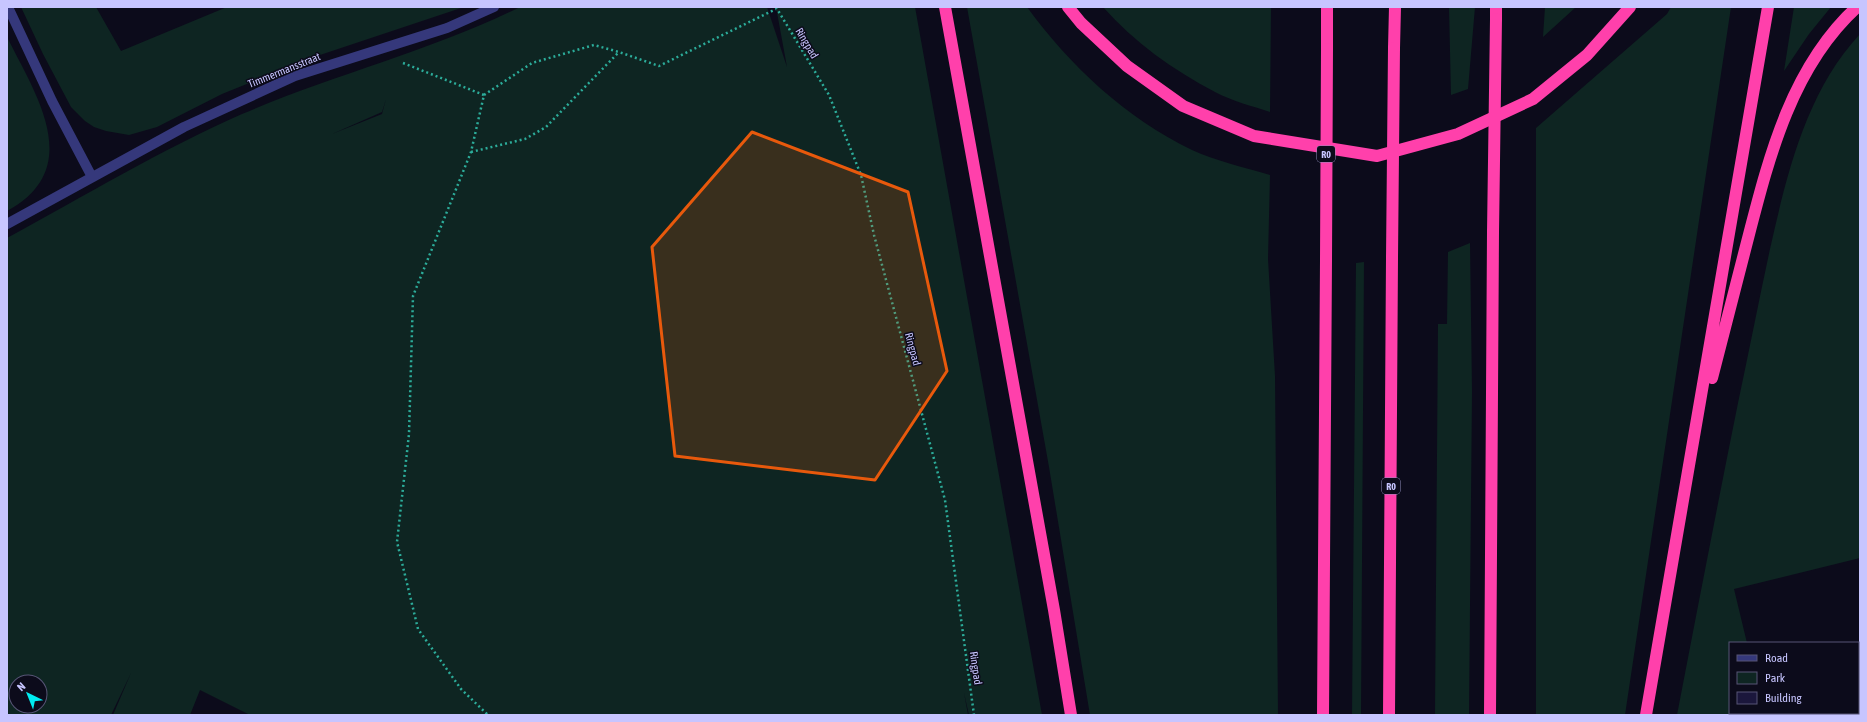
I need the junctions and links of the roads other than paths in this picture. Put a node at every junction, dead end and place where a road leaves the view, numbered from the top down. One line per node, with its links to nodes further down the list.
1 (8, 7): 11 (street)
2 (494, 7): 11 (street, Timmermansstraat)
3 (945, 7): 14 (highway)
4 (1068, 7): 7 (highway)
5 (1327, 7): 15 (highway, R0, bridge)
6 (1395, 7): 16 (highway, R0, bridge)
7 (1630, 7)
8 (1768, 7): 13 (highway)
9 (1857, 7): 13 (highway)
10 (1496, 13): 17 (highway, bridge)
11 (92, 177): 12 (street, Timmermansstraat)
12 (7, 224)
13 (1691, 460): 18 (highway)
14 (1071, 715)
15 (1323, 715)
16 (1389, 715)
17 (1490, 715)
18 (1646, 715)

